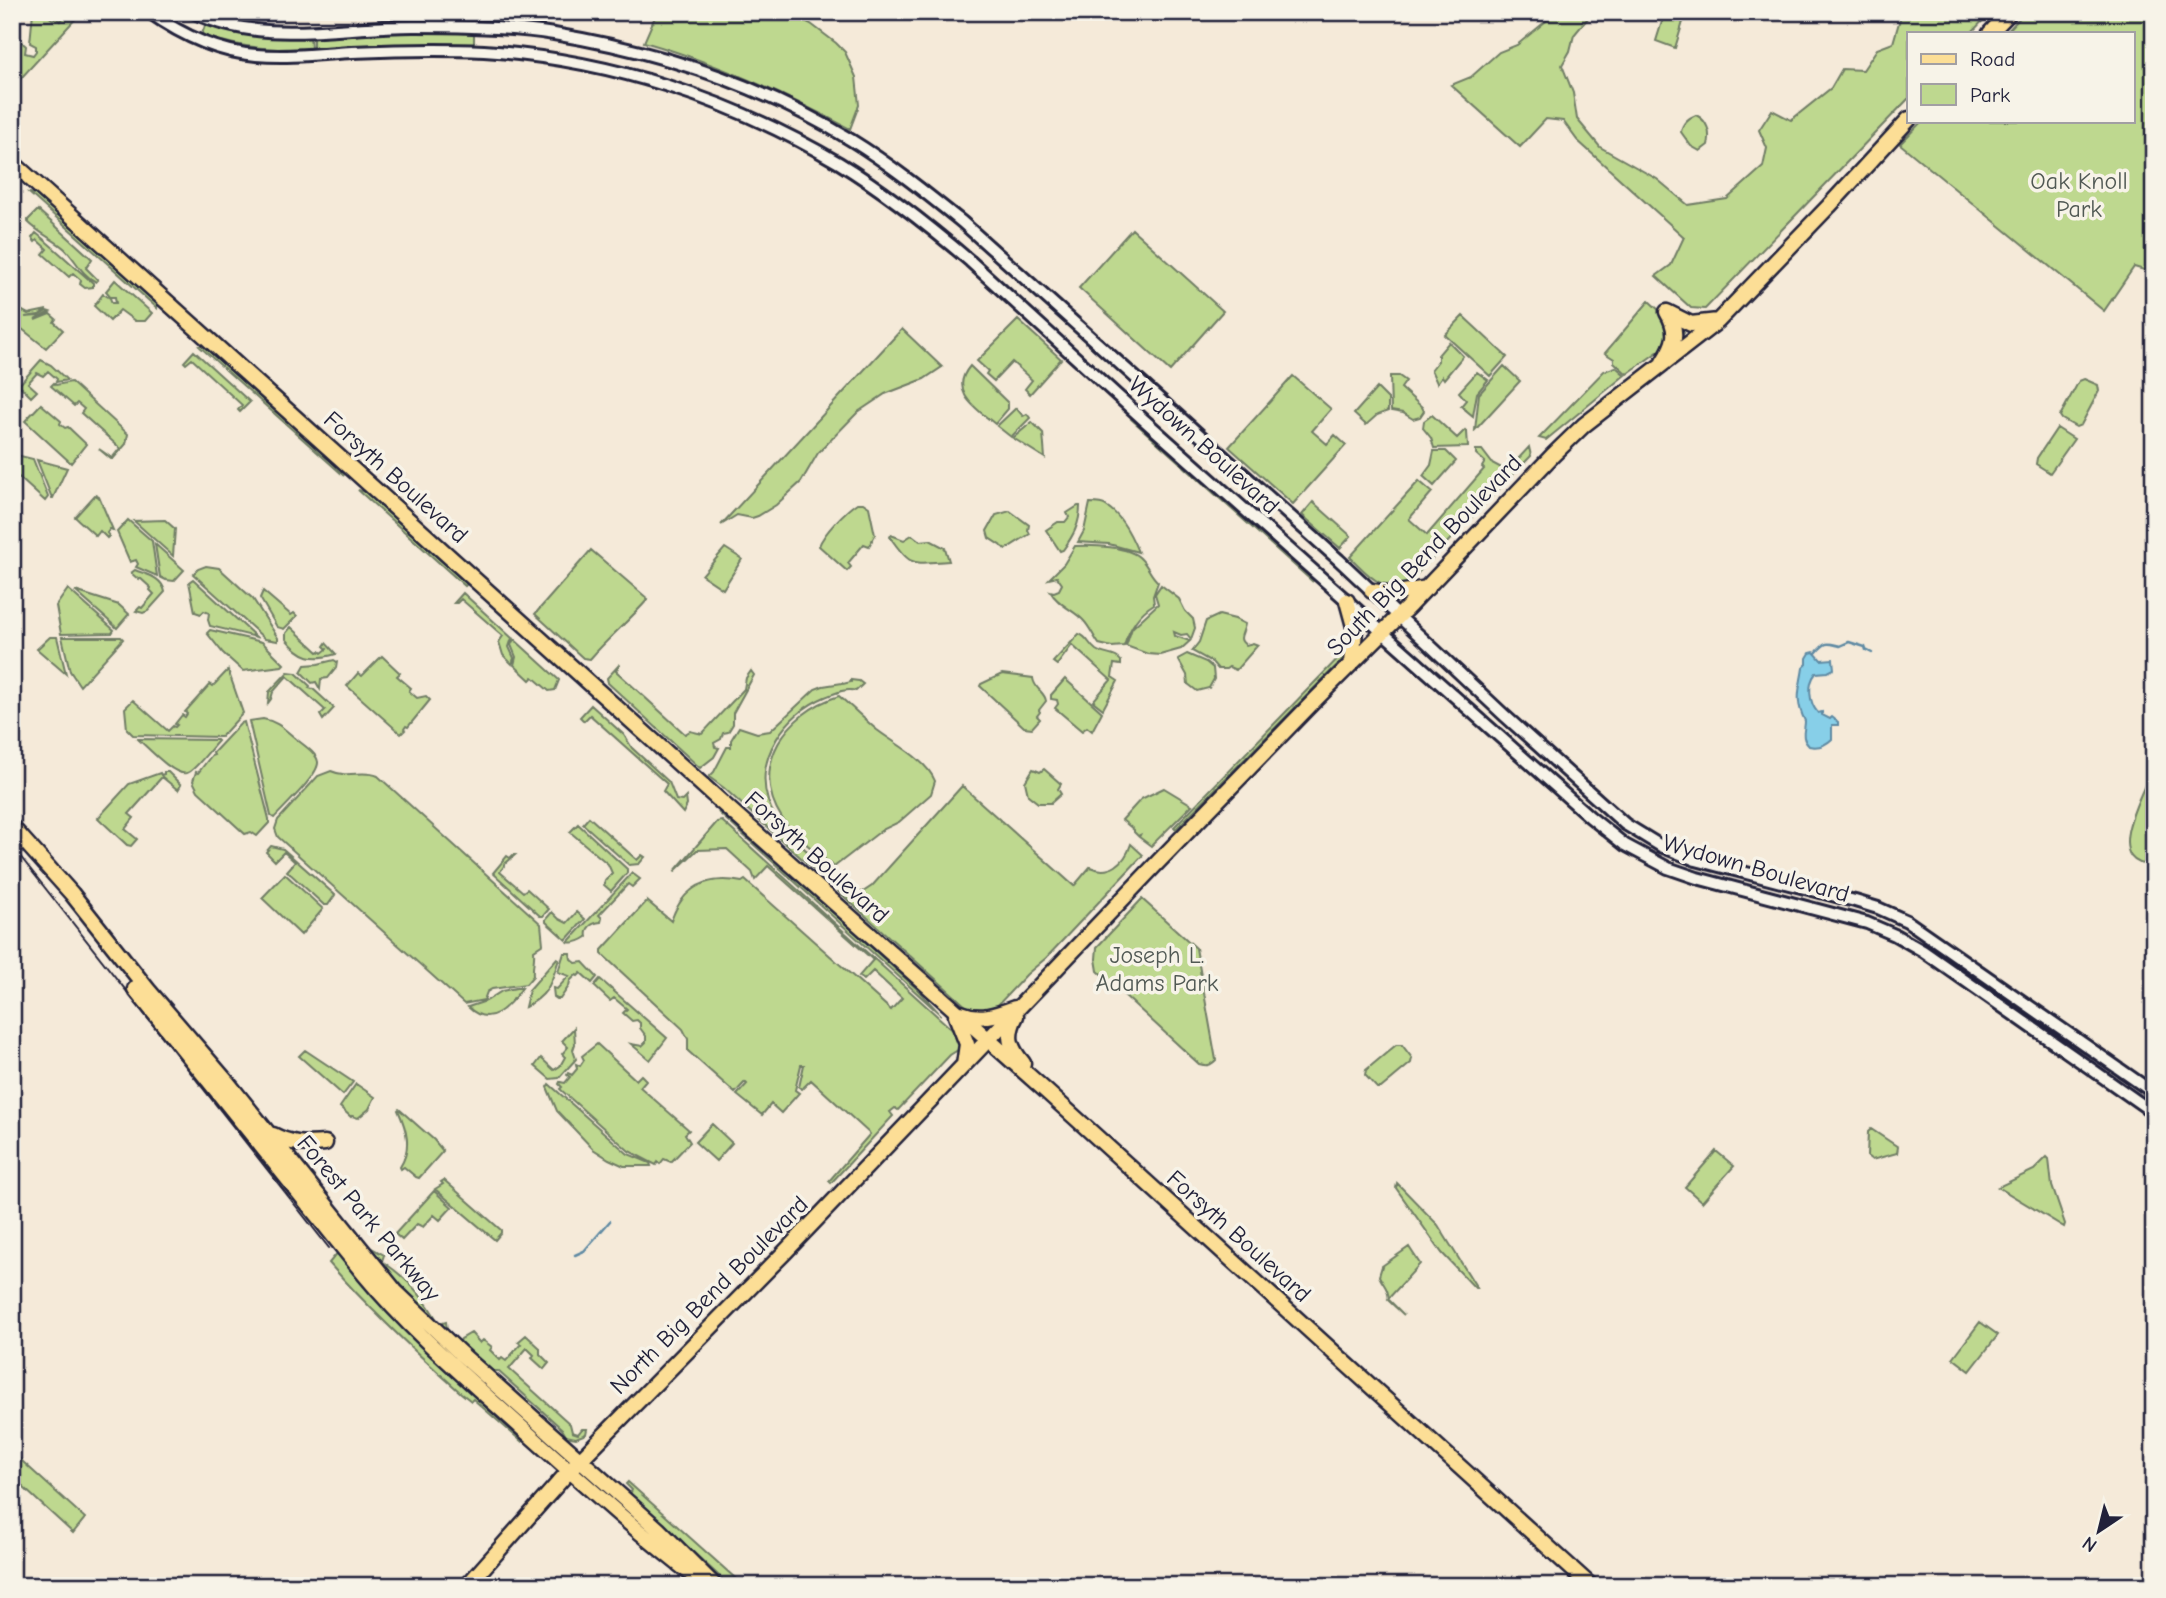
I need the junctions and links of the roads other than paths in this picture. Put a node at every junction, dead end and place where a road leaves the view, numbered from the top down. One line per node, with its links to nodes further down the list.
1 (149, 12): 11 (street, Wydown Boulevard)
2 (193, 12): 10 (street, Wydown Boulevard)
3 (2010, 12): 4 (main road)
4 (1991, 32)
5 (1907, 121): 7 (main road, South Big Bend Boulevard)
6 (12, 162): 18 (main road, Forsyth Boulevard)
7 (1718, 321): 8 (main road, South Big Bend Boulevard); 8 (main road)
8 (1658, 369): 9 (main road, South Big Bend Boulevard)
9 (1427, 588): 10 (main road); 12 (main road, South Big Bend Boulevard)
10 (1372, 591): 12 (street, Wydown Boulevard)
11 (1347, 601): 13 (street, Wydown Boulevard); 14 (main road)
12 (1399, 616): 13 (main road, South Big Bend Boulevard); 22 (street, Wydown Boulevard)
13 (1382, 633): 14 (main road, South Big Bend Boulevard); 23 (street, Wydown Boulevard)
14 (1352, 663): 17 (main road, South Big Bend Boulevard)
15 (12, 827): 16 (main road, Forest Park Parkway)
16 (26, 842): 24 (main road, Forest Park Parkway); 26 (main road, Forest Park Parkway)
17 (1021, 1006): 18 (main road); 19 (main road, South Big Bend Boulevard); 21 (main road)
18 (953, 1009): 19 (main road, Forsyth Boulevard); 20 (main road)
19 (988, 1040): 20 (main road, North Big Bend Boulevard); 21 (main road, Forsyth Boulevard)
20 (964, 1065): 26 (main road, North Big Bend Boulevard)
21 (1046, 1091): 30 (main road, Forsyth Boulevard)
22 (2154, 1093)
23 (2154, 1113)
24 (269, 1133): 25 (main road); 26 (main road, Forest Park Parkway)
25 (325, 1143)
26 (575, 1465): 27 (main road, North Big Bend Boulevard); 28 (main road, Forest Park Parkway); 29 (main road, Forest Park Parkway)
27 (467, 1586)
28 (707, 1586)
29 (715, 1586)
30 (1591, 1586)

